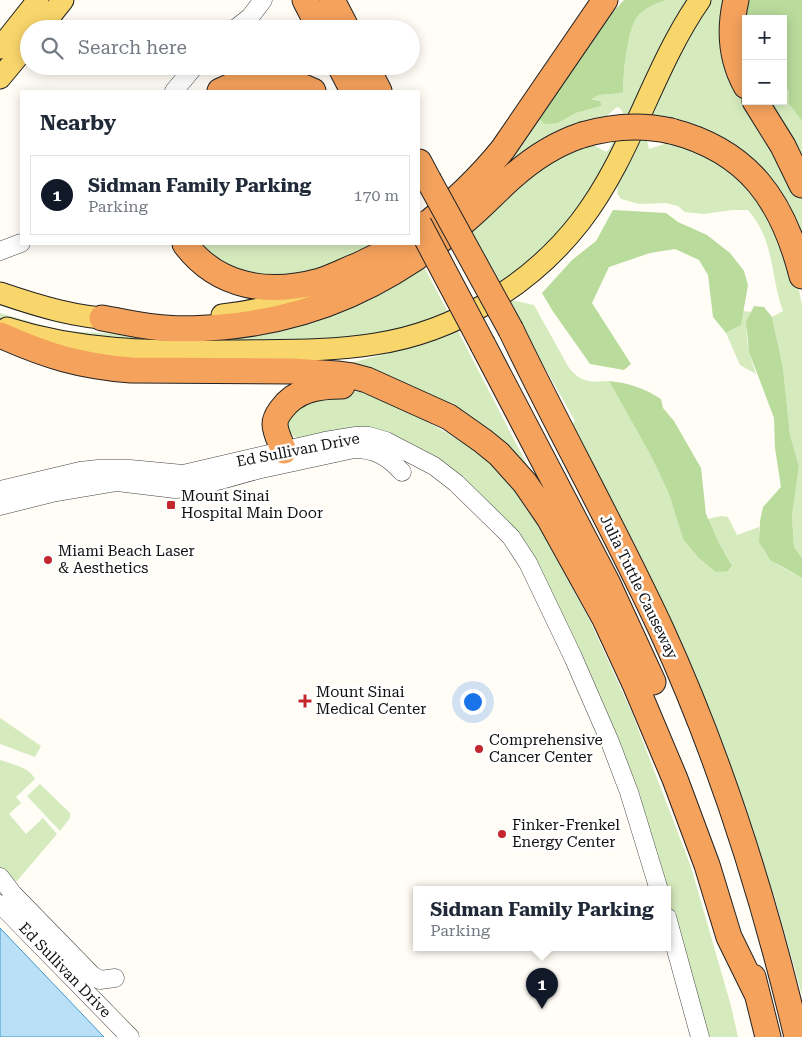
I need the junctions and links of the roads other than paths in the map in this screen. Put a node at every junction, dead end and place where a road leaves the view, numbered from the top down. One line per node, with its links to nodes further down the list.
1 (38, 0): 9 (main road)
2 (63, 0): 10 (main road)
3 (263, 0): 11 (street)
4 (305, 0): 12 (highway)
5 (332, 0): 13 (highway)
6 (605, 0): 31 (highway)
7 (700, 0): 39 (main road)
8 (736, 0): 20 (highway)
9 (22, 20)
10 (47, 20)
11 (246, 20)
12 (315, 20)
13 (342, 20)
14 (20, 23): 15 (main road)
15 (0, 48)
16 (20, 54): 21 (main road)
17 (187, 75): 22 (street)
18 (345, 75): 25 (highway)
19 (371, 75): 26 (highway)
20 (742, 76)
21 (0, 78)
22 (175, 90)
23 (223, 90): 24 (highway)
24 (310, 90)
25 (352, 90)
26 (378, 90)
27 (757, 105): 29 (highway)
28 (424, 171): 55 (highway, Julia Tuttle Causeway, bridge)
29 (802, 185)
30 (420, 226): 51 (highway, Julia Tuttle Causeway, bridge)
31 (420, 229)
32 (20, 243): 35 (street)
33 (186, 245): 34 (highway)
34 (394, 248): 38 (main road)
35 (0, 251)
36 (802, 276): 38 (highway, bridge)
37 (0, 293): 38 (main road)
38 (102, 318)
39 (0, 326)
40 (0, 335): 41 (highway)
41 (393, 393): 42 (highway); 51 (highway)
42 (284, 451): 44 (street, Ed Sullivan Drive); 47 (street, Ed Sullivan Drive)
43 (402, 472): 45 (street, Ed Sullivan Drive)
44 (0, 490)
45 (0, 506)
46 (0, 878): 48 (street, Ed Sullivan Drive)
47 (658, 886)
48 (8, 904): 50 (street, Ed Sullivan Drive); 52 (street, Ed Sullivan Drive)
49 (671, 932): 53 (street)
50 (114, 978)
51 (758, 994): 54 (highway, Julia Tuttle Causeway)
52 (130, 1037)
53 (700, 1037)
54 (768, 1037)
55 (797, 1037)

